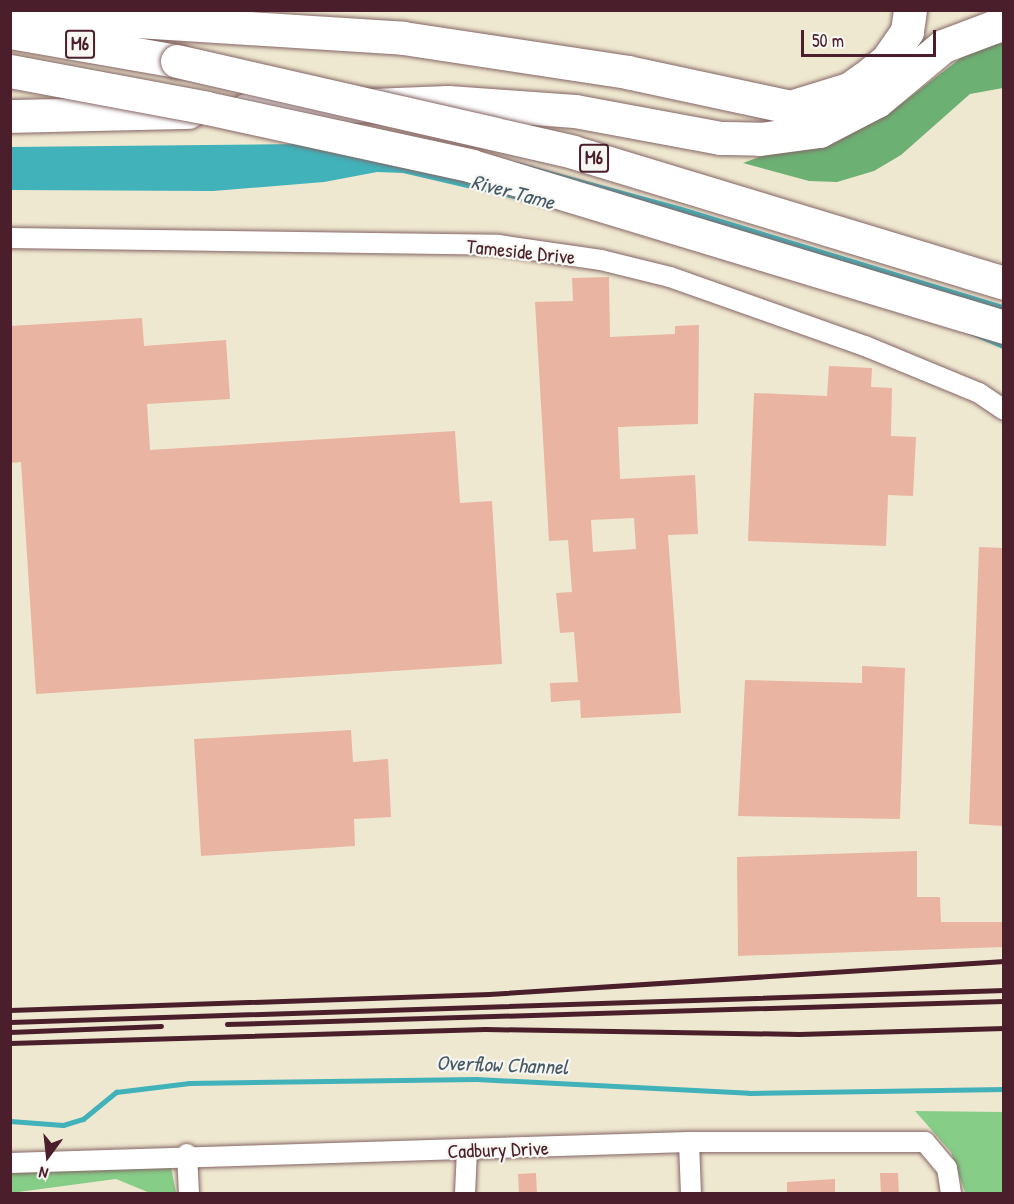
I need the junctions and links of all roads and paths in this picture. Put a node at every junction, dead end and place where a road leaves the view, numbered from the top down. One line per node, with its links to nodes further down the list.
1 (910, 10): 2 (highway)
2 (10, 13)
3 (1004, 23): 6 (highway)
4 (10, 32): 8 (highway, M6, bridge)
5 (10, 71): 9 (highway, M6, bridge)
6 (10, 116)
7 (10, 238): 10 (street, Tameside Drive)
8 (1004, 284)
9 (1004, 327)
10 (1004, 410)
11 (689, 1142): 12 (street, Cadbury Drive); 17 (street); 18 (street, Cadbury Drive)
12 (467, 1150): 13 (street, Cadbury Drive); 16 (street)
13 (187, 1154): 14 (street, Cadbury Drive); 15 (street)
14 (10, 1163)
15 (189, 1194)
16 (465, 1194)
17 (691, 1194)
18 (951, 1194)

